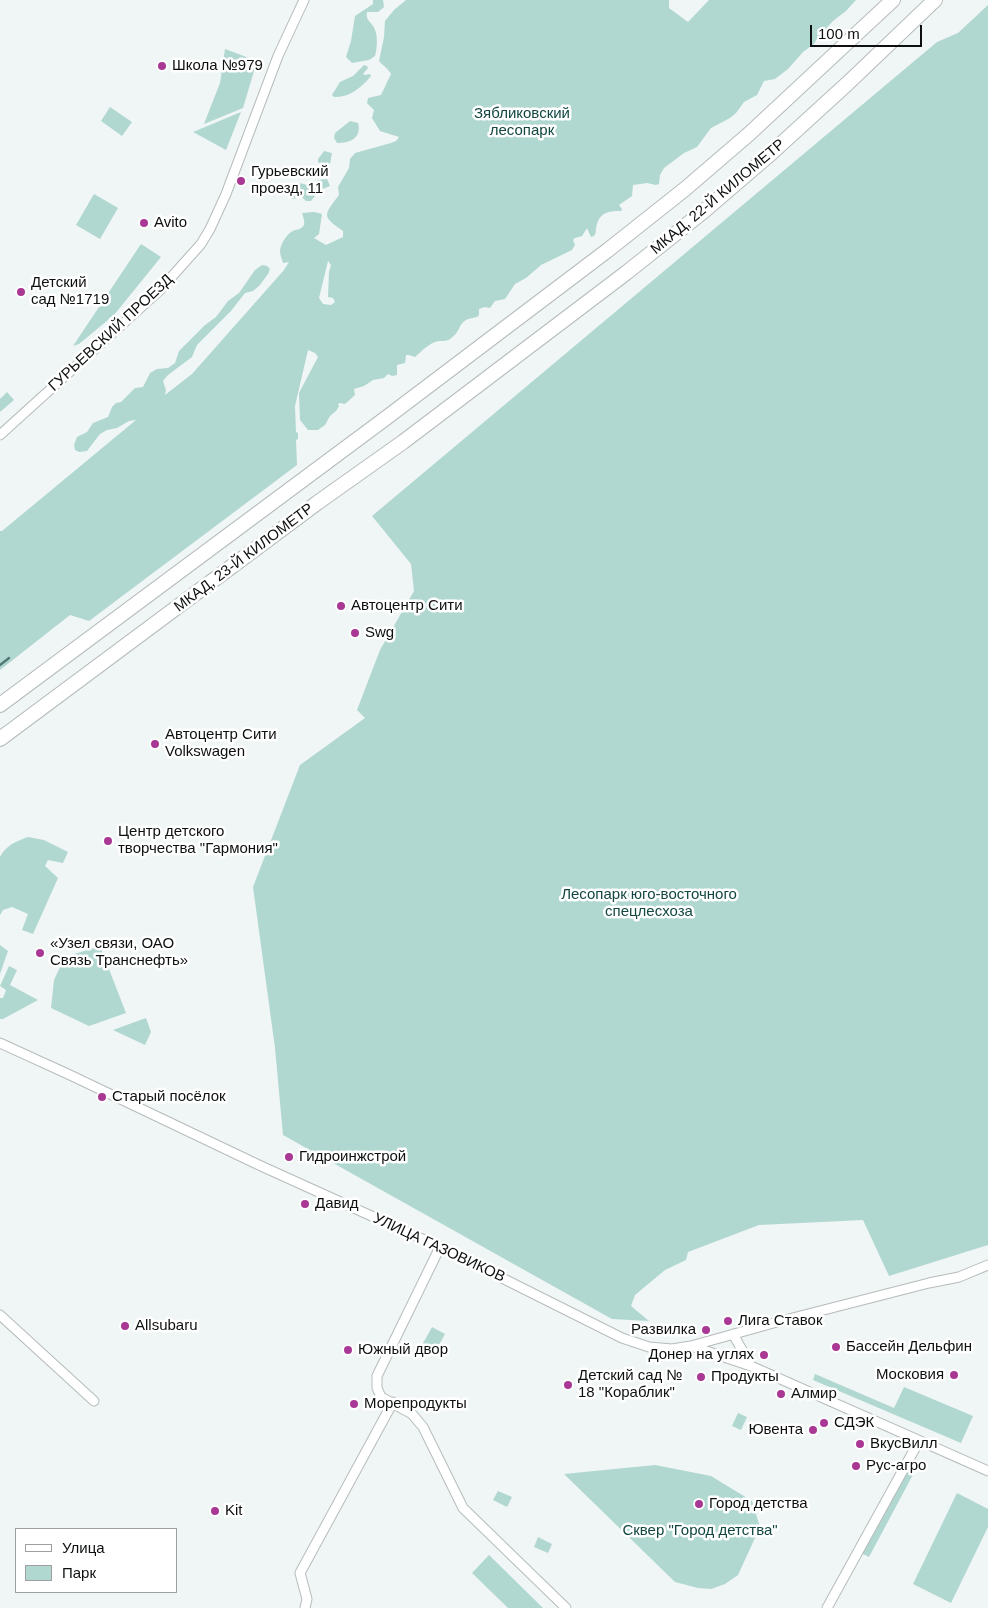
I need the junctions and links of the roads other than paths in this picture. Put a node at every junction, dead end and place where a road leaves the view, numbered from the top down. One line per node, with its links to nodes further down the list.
1 (304, 0): 6 (street, ГУРЬЕВСКИЙ ПРОЕЗД)
2 (893, 0): 4 (highway, МКАД, 22-Й КИЛОМЕТР)
3 (935, 0): 5 (highway, МКАД, 22-Й КИЛОМЕТР)
4 (470, 355): 7 (highway, МКАД, 23-Й КИЛОМЕТР)
5 (488, 378): 8 (highway, МКАД, 23-Й КИЛОМЕТР)
6 (0, 435)
7 (0, 704)
8 (0, 739)
9 (0, 1043): 10 (street, УЛИЦА ГАЗОВИКОВ)
10 (440, 1247): 14 (street, УЛИЦА ГАЗОВИКОВ); 17 (street)
11 (988, 1265): 13 (street)
12 (0, 1315): 16 (street)
13 (733, 1334): 14 (street); 15 (street)
14 (691, 1346): 15 (street)
15 (751, 1366): 18 (street)
16 (94, 1401)
17 (393, 1402): 20 (street); 21 (street)
18 (919, 1442): 19 (street); 22 (street)
19 (988, 1471)
20 (305, 1608)
21 (566, 1608)
22 (828, 1608)

